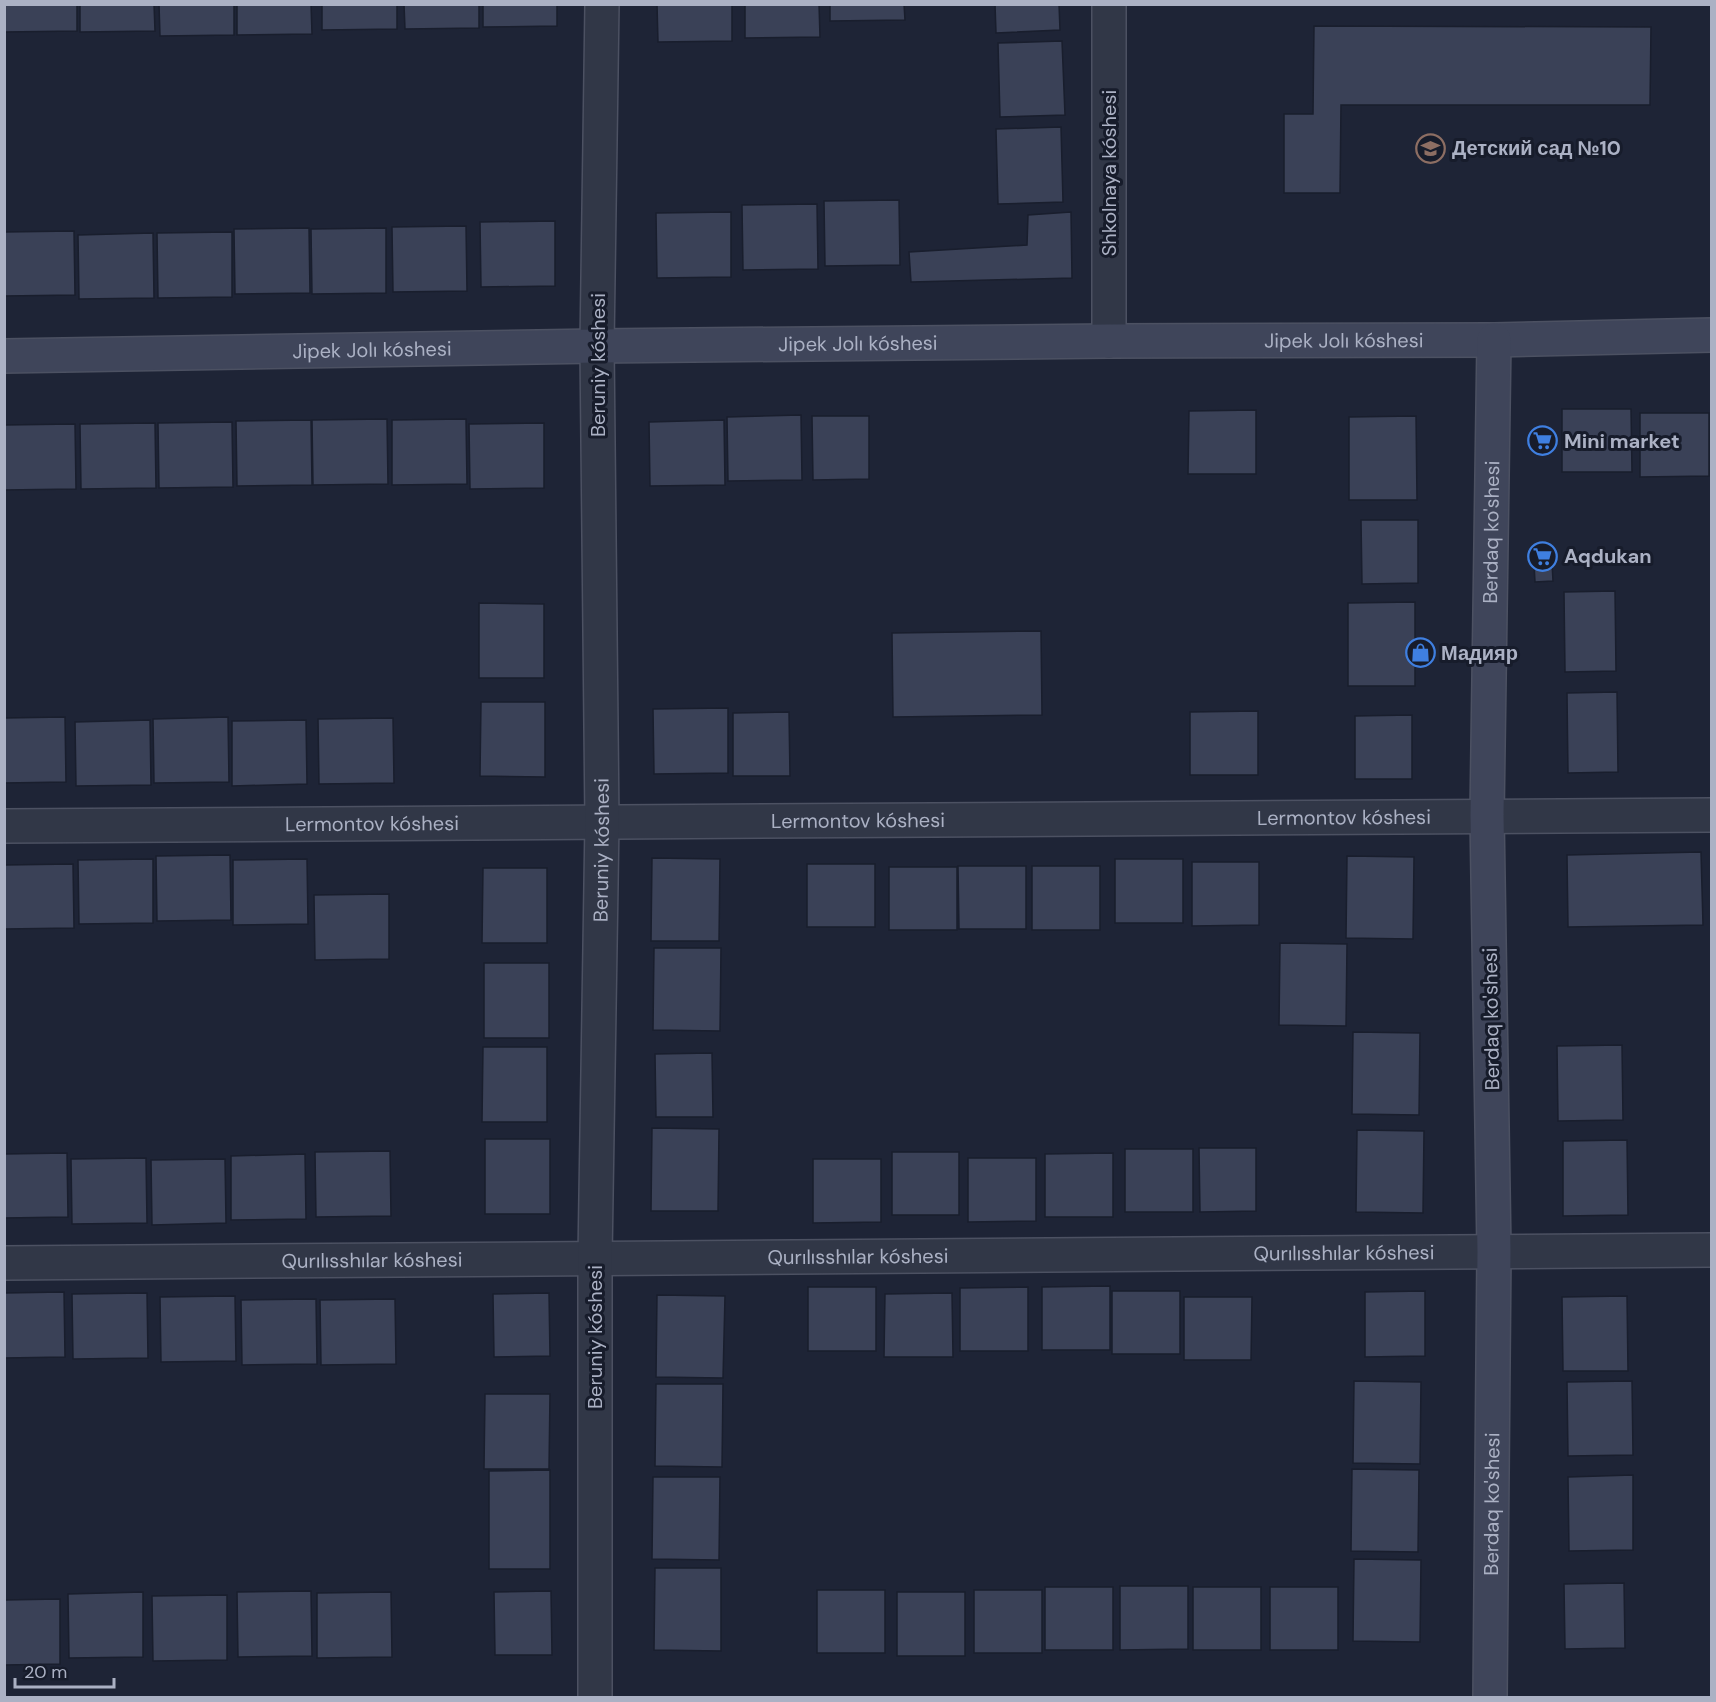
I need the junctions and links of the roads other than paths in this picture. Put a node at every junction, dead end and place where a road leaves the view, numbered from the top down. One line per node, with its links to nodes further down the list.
1 (602, 4): 6 (street, Beruniy kóshesi)
2 (1109, 4): 5 (street, Shkolnaya kóshesi)
3 (1712, 335): 4 (street, Jipek Jolı kóshesi)
4 (1494, 340): 5 (street, Jipek Jolı kóshesi); 8 (street, Berdaq ko'shesi)
5 (1109, 341): 6 (street, Jipek Jolı kóshesi)
6 (597, 346): 7 (street, Jipek Jolı kóshesi); 10 (street, Beruniy kóshesi)
7 (4, 356)
8 (1487, 815): 9 (street, Lermontov kóshesi); 10 (street, Lermontov kóshesi); 13 (street, Berdaq ko'shesi)
9 (1712, 815)
10 (602, 822): 11 (street, Lermontov kóshesi); 14 (street, Beruniy kóshesi)
11 (4, 826)
12 (1712, 1250): 13 (street, Qurılısshılar kóshesi)
13 (1494, 1251): 14 (street, Qurılısshılar kóshesi); 17 (street, Berdaq ko'shesi)
14 (595, 1258): 15 (street, Qurılısshılar kóshesi); 16 (street, Beruniy kóshesi)
15 (4, 1263)
16 (595, 1698)
17 (1490, 1698)

